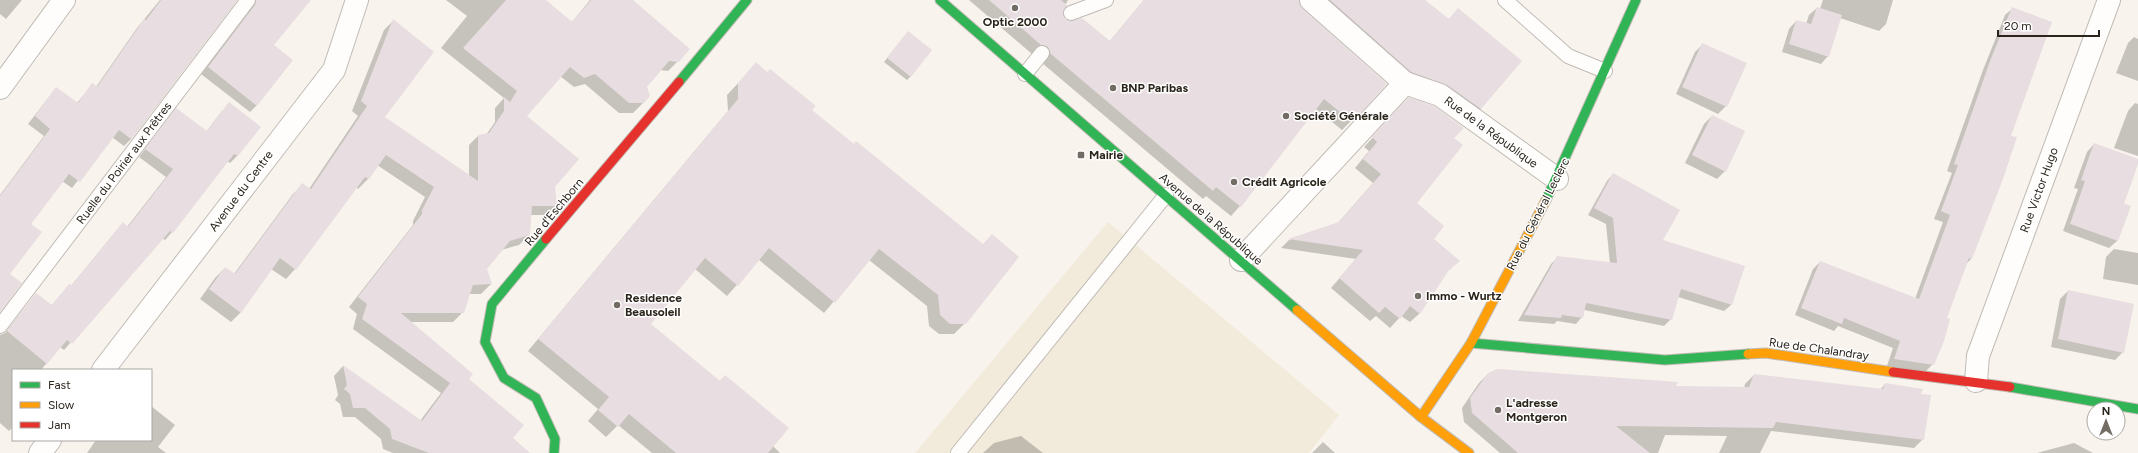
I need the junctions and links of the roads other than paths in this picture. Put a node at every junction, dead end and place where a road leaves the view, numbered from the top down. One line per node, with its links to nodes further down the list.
1 (64, 0): 16 (street)
2 (248, 0): 20 (lane, Ruelle du Poirier aux Prêtres)
3 (357, 0): 22 (street, Avenue du Centre)
4 (747, 0): 28 (street, Rue d'Eschborn)
5 (940, 0): 14 (street, Avenue de la République)
6 (1106, 0): 11 (lane)
7 (1311, 0): 15 (street, Rue de la République)
8 (1505, 0): 13 (lane)
9 (1636, 0): 13 (street, Rue du Général Leclerc)
10 (2109, 0): 23 (street, Rue Victor Hugo)
11 (1071, 13)
12 (1042, 53): 14 (lane)
13 (1605, 71): 17 (street, Rue du Général Leclerc)
14 (1025, 74): 18 (street, Avenue de la République)
15 (1405, 83): 17 (street, Rue de la République); 19 (street)
16 (0, 88)
17 (1556, 179): 21 (street, Rue du Général Leclerc)
18 (1166, 195): 19 (street, Avenue de la République); 29 (lane)
19 (1241, 260): 25 (street, Avenue de la République)
20 (0, 326)
21 (1471, 343): 23 (street, Rue de Chalandray); 25 (street, Rue du Général Leclerc)
22 (105, 369)
23 (1976, 381): 24 (street, Rue de Chalandray)
24 (2138, 409)
25 (1421, 417): 30 (street, Avenue de la République)
26 (49, 441): 27 (street)
27 (40, 453)
28 (554, 453)
29 (958, 453)
30 (1469, 453)

